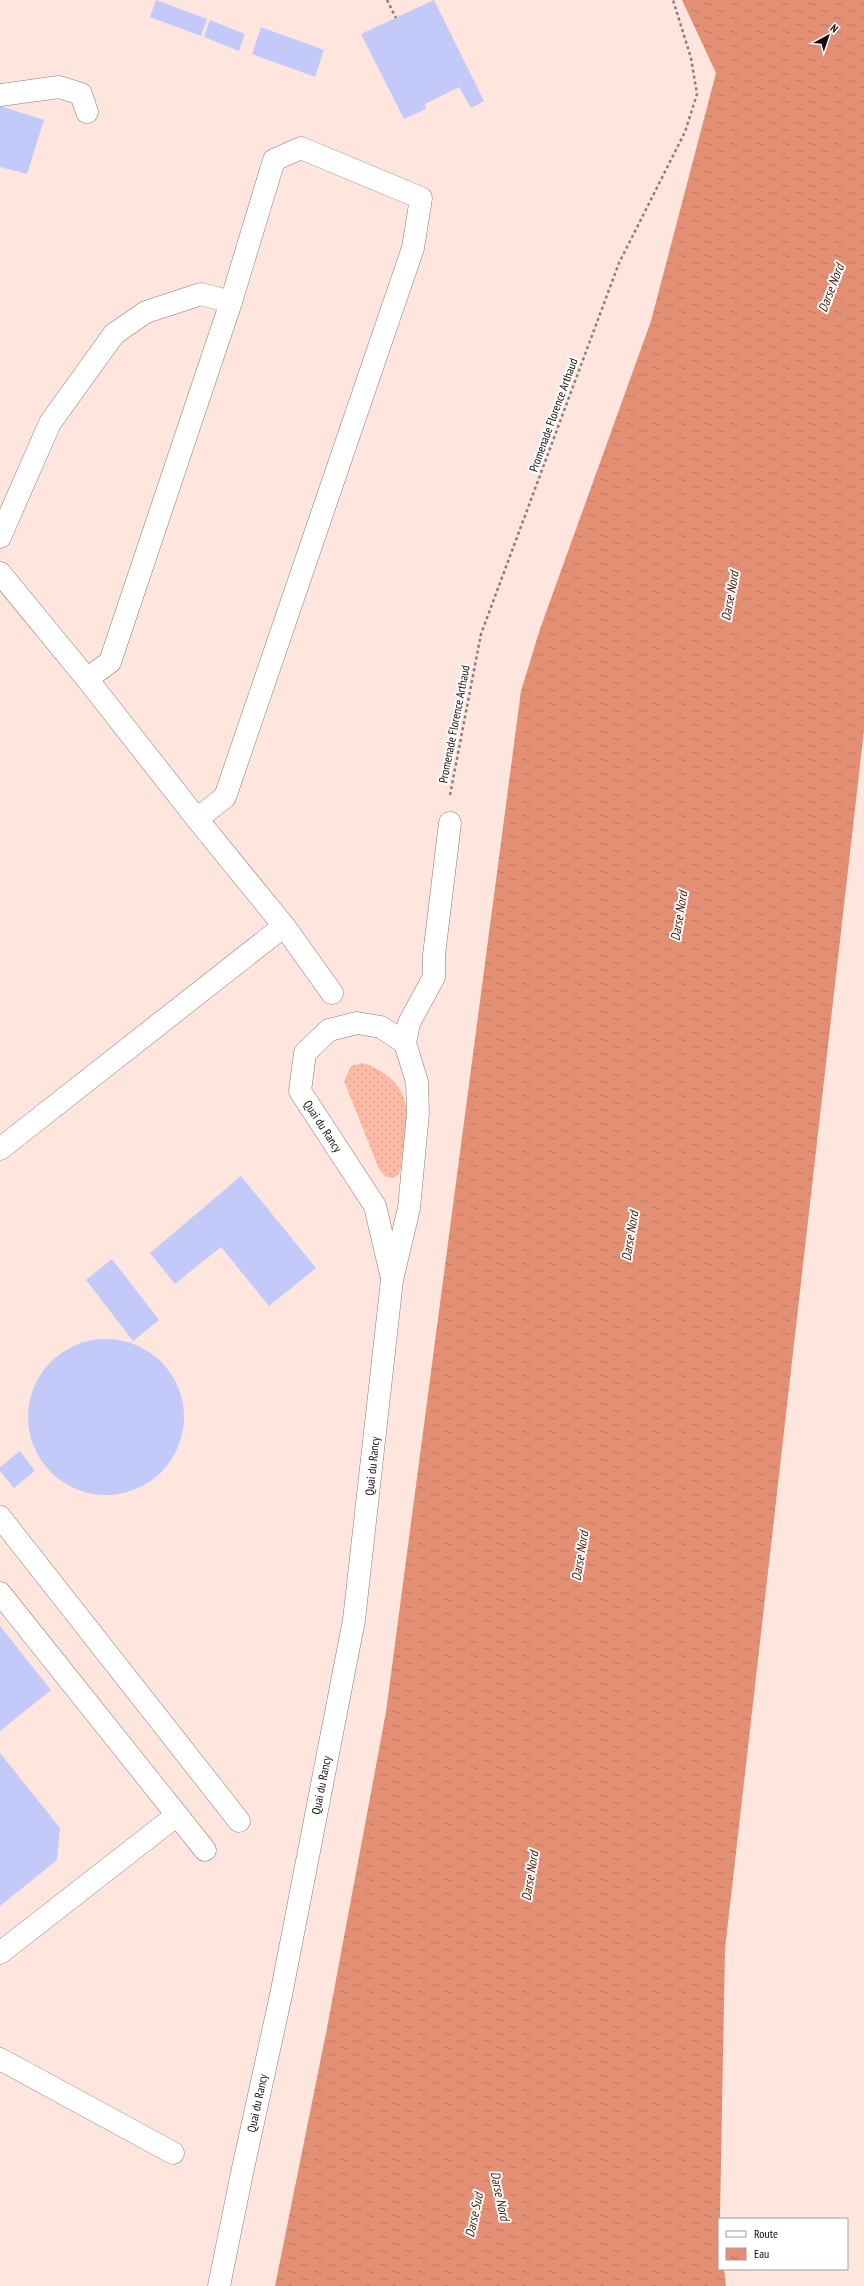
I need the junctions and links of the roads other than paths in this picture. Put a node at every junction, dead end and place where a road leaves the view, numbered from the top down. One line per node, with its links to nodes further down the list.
1 (0, 95): 2 (street)
2 (87, 112)
3 (231, 302): 4 (street); 6 (street); 7 (street)
4 (0, 537)
5 (0, 573): 6 (street)
6 (87, 679): 7 (street)
7 (197, 819): 9 (street)
8 (450, 823): 11 (street, Quai du Rancy)
9 (284, 926): 10 (street); 12 (street)
10 (332, 993)
11 (405, 1043): 13 (street, Quai du Rancy); 13 (street, Quai du Rancy)
12 (0, 1149)
13 (392, 1280): 22 (street, Quai du Rancy)
14 (0, 1517): 17 (street)
15 (0, 1592): 16 (street)
16 (177, 1815): 18 (street); 19 (street)
17 (239, 1822)
18 (205, 1850)
19 (0, 1953)
20 (0, 2059): 21 (street)
21 (173, 2152)
22 (219, 2286)

